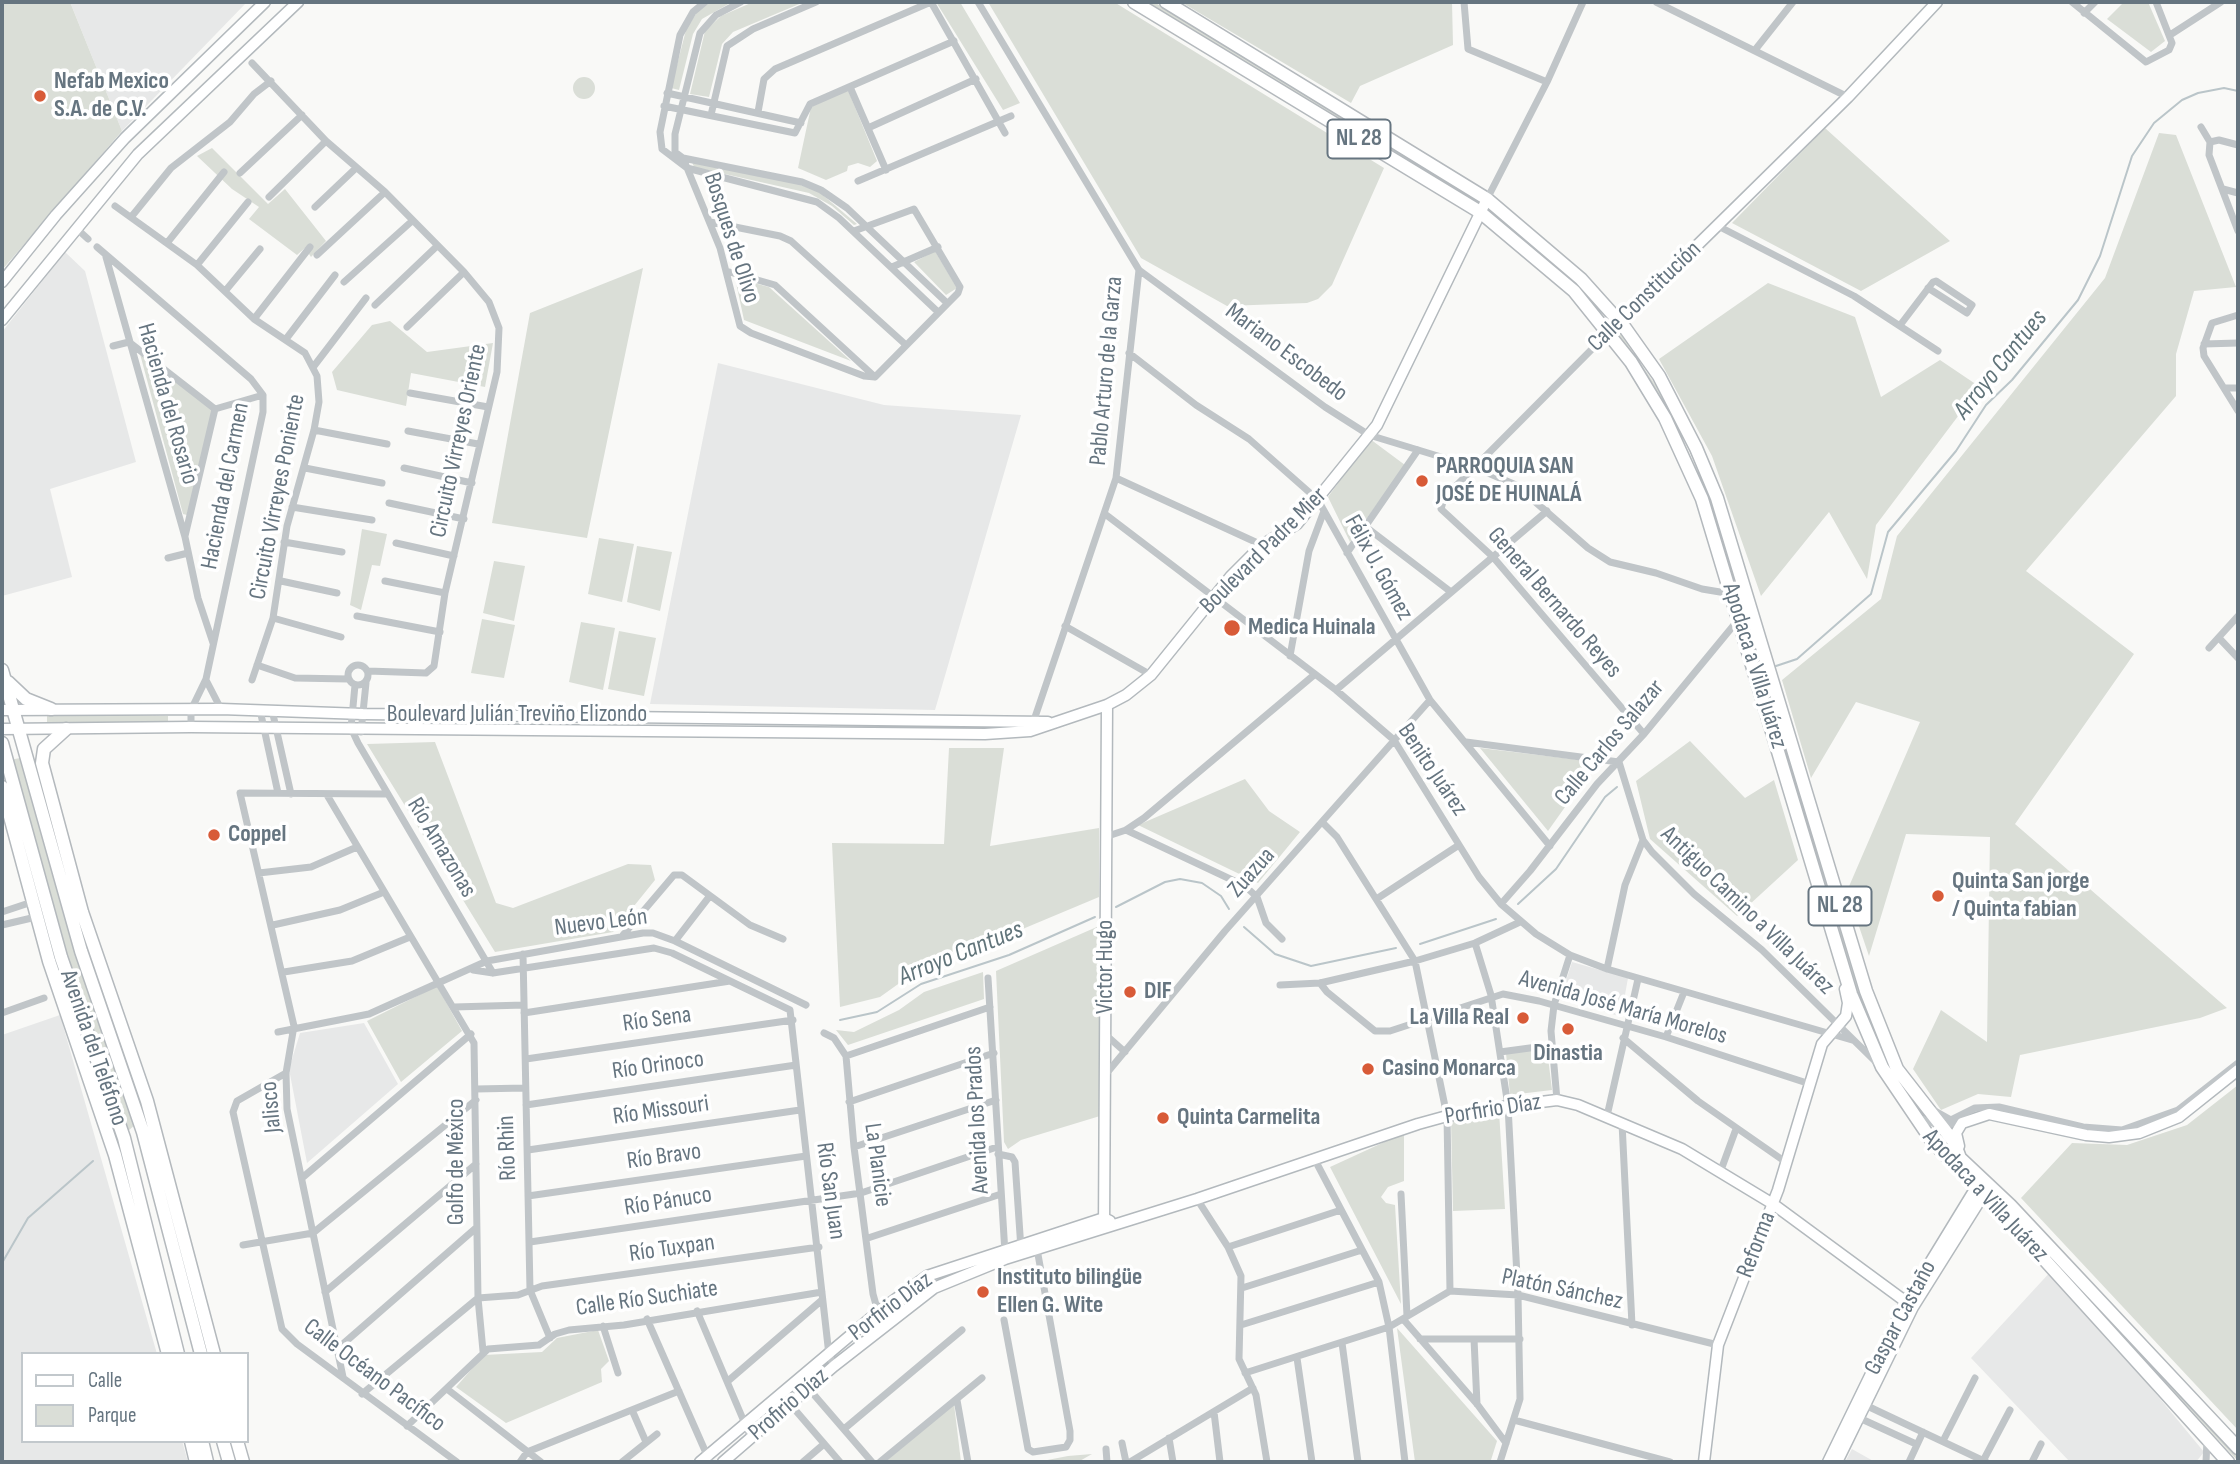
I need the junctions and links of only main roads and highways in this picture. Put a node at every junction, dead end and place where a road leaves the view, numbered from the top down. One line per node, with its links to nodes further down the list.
1 (1134, 2): 15 (main road, Apodaca a Villa Juárez / NL 28)
2 (1166, 2): 15 (main road, Apodaca a Villa Juárez / NL 28)
3 (2, 671): 4 (main road); 5 (main road)
4 (51, 709)
5 (7, 710): 9 (main road)
6 (66, 729): 9 (main road)
7 (2, 743): 10 (main road, Avenida del Teléfono)
8 (2, 787): 10 (main road)
9 (46, 805): 12 (main road)
10 (14, 813): 11 (main road, Avenida del Teléfono); 11 (main road)
11 (55, 959): 13 (main road, Avenida del Teléfono); 17 (main road)
12 (149, 1130): 13 (main road); 14 (main road)
13 (124, 1138): 17 (main road, Avenida del Teléfono)
14 (154, 1151): 16 (main road, Avenida del Teléfono); 21 (main road)
15 (1983, 1186): 22 (main road, Apodaca a Villa Juárez / NL 28); 23 (main road, Apodaca a Villa Juárez / NL 28)
16 (168, 1223): 17 (main road); 20 (main road, Avenida del Teléfono)
17 (142, 1234): 18 (main road); 19 (main road, Avenida del Teléfono)
18 (168, 1352)
19 (177, 1352)
20 (200, 1352)
21 (213, 1352)
22 (2161, 1366): 23 (main road); 28 (main road, Apodaca a Villa Juárez / NL 28)
23 (2150, 1377): 33 (main road, Apodaca a Villa Juárez / NL 28)
24 (191, 1443): 29 (main road)
25 (202, 1443): 30 (main road)
26 (224, 1443): 31 (main road)
27 (238, 1443): 32 (main road)
28 (2238, 1448)
29 (196, 1462)
30 (207, 1462)
31 (229, 1462)
32 (243, 1462)
33 (2228, 1462)

